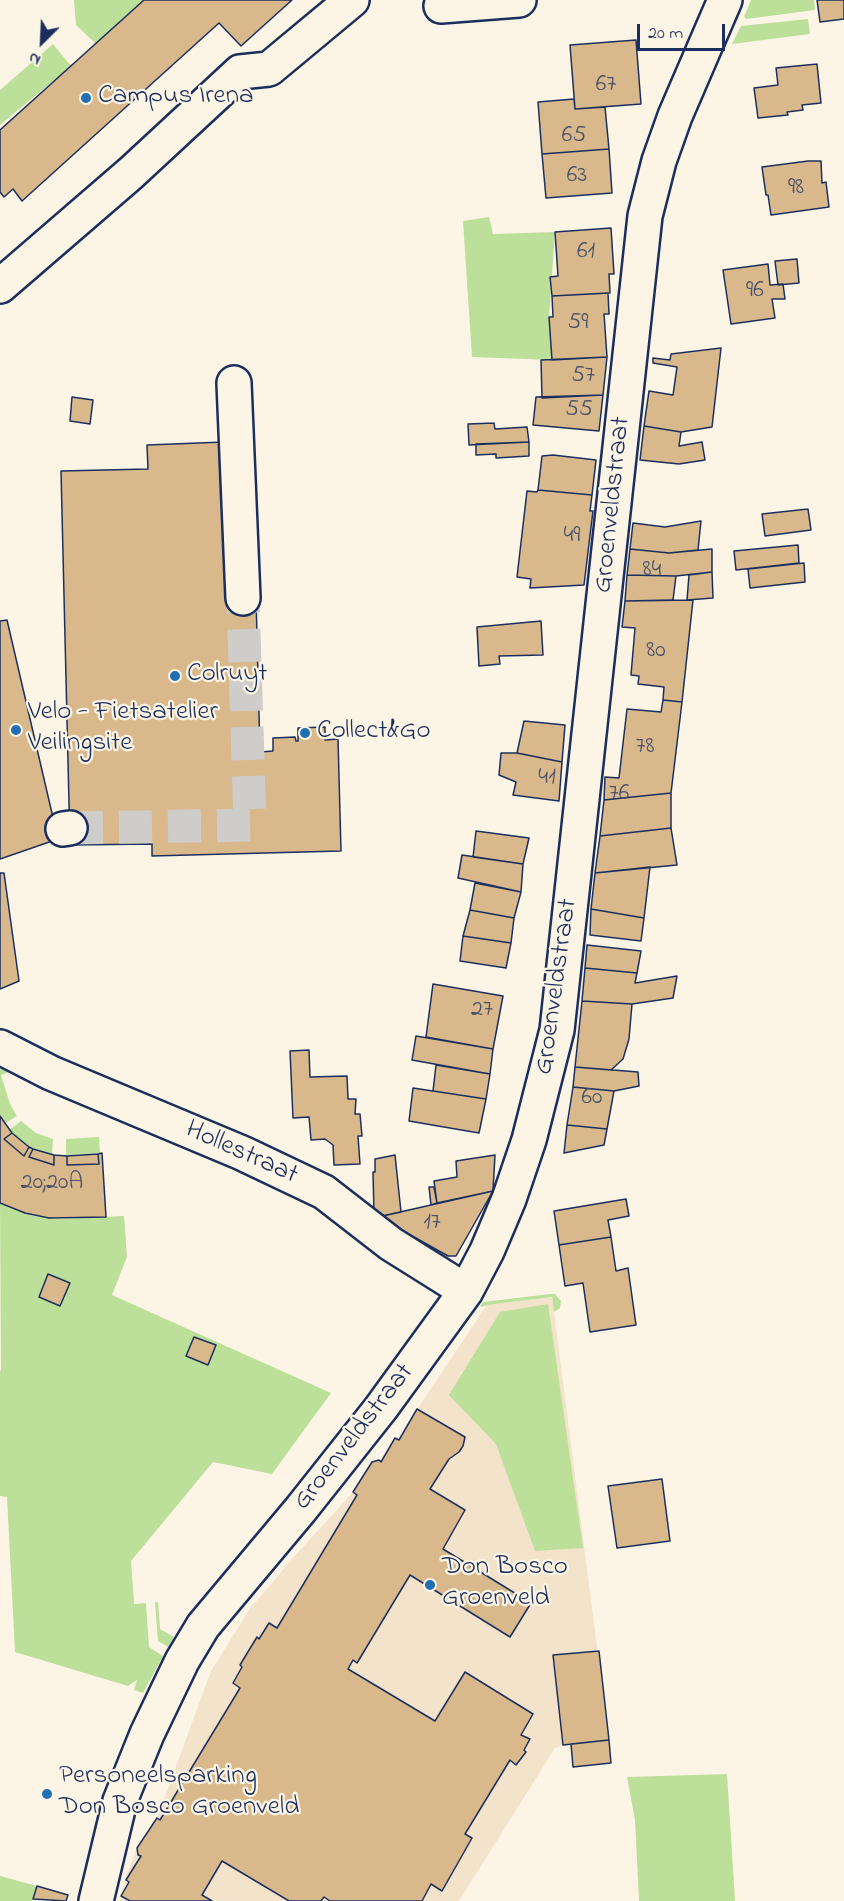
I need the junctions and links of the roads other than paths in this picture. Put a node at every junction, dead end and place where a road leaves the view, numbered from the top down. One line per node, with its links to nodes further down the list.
1 (352, 0): 5 (street)
2 (450, 0): 3 (street)
3 (519, 0)
4 (725, 0): 9 (street, Groenveldstraat)
5 (0, 286)
6 (234, 383): 7 (street)
7 (243, 598)
8 (0, 1047): 9 (street, Hollestraat)
9 (466, 1291): 10 (street, Groenveldstraat)
10 (96, 1901)

